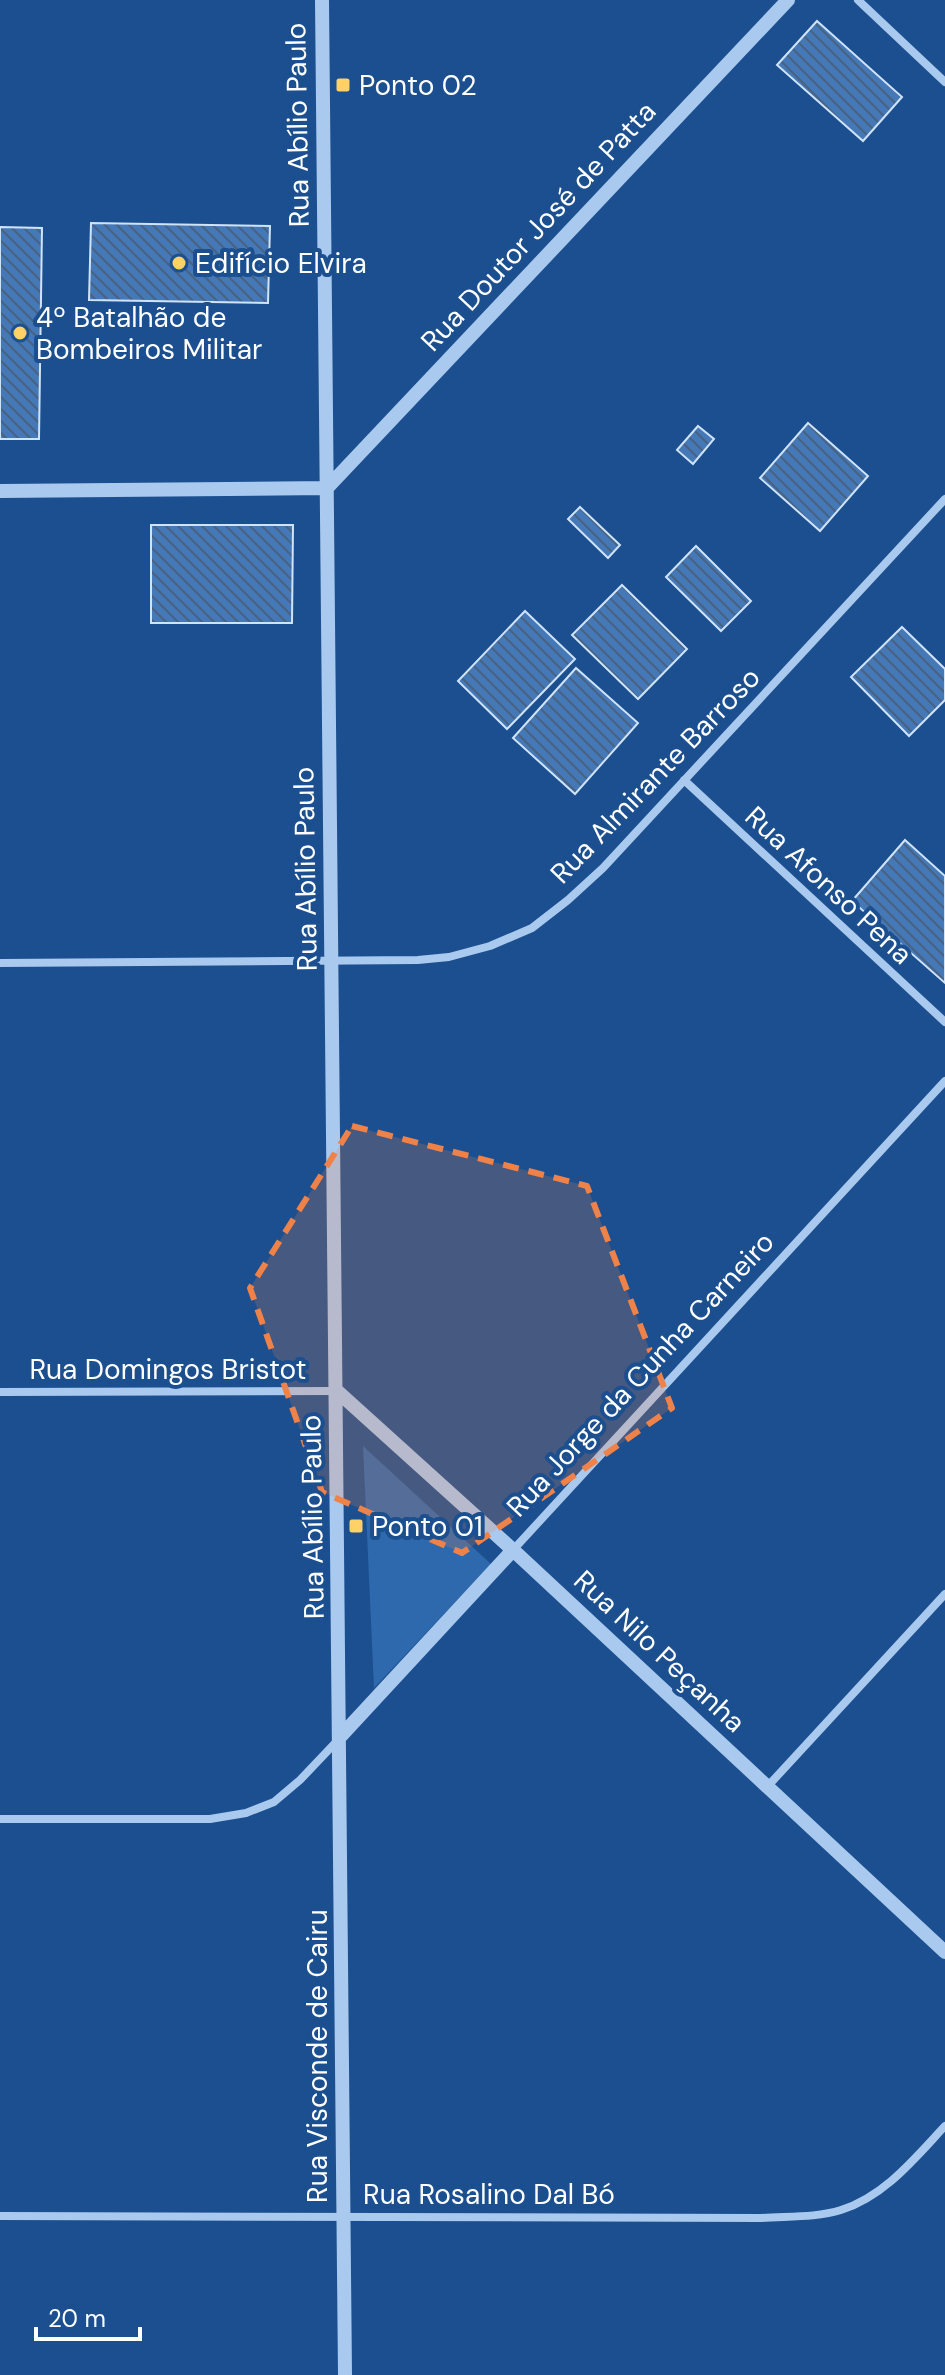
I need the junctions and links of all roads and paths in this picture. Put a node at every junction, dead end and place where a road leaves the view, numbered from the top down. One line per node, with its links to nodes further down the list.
1 (322, 0): 5 (street, Rua Abílio Paulo)
2 (788, 0): 5 (street, Rua Doutor José de Patta)
3 (858, 0): 4 (street)
4 (945, 82)
5 (327, 488): 6 (street); 9 (street, Rua Abílio Paulo)
6 (0, 491)
7 (945, 499): 8 (street, Rua Almirante Barroso)
8 (684, 780): 9 (street, Rua Almirante Barroso); 11 (street, Rua Afonso Pena)
9 (332, 961): 10 (street, Rua Almirante Barroso); 13 (street, Rua Abílio Paulo)
10 (0, 963)
11 (945, 1022)
12 (945, 1081): 15 (street, Rua Jorge da Cunha Carneiro)
13 (337, 1391): 14 (street, Rua Domingos Bristot); 15 (street, Rua Nilo Peçanha); 17 (street, Rua Abílio Paulo)
14 (0, 1392)
15 (513, 1550): 17 (street, Rua Jorge da Cunha Carneiro); 18 (street, Rua Nilo Peçanha)
16 (945, 1594): 18 (street)
17 (340, 1737): 19 (street); 22 (street, Rua Visconde de Cairu)
18 (767, 1787): 20 (street, Rua Nilo Peçanha)
19 (0, 1819)
20 (945, 1952)
21 (945, 2126): 22 (street, Rua Rosalino Dal Bó)
22 (344, 2215): 23 (street, Rua Rosalino Dal Bó); 24 (street, Rua Visconde de Cairu)
23 (0, 2216)
24 (345, 2375)

